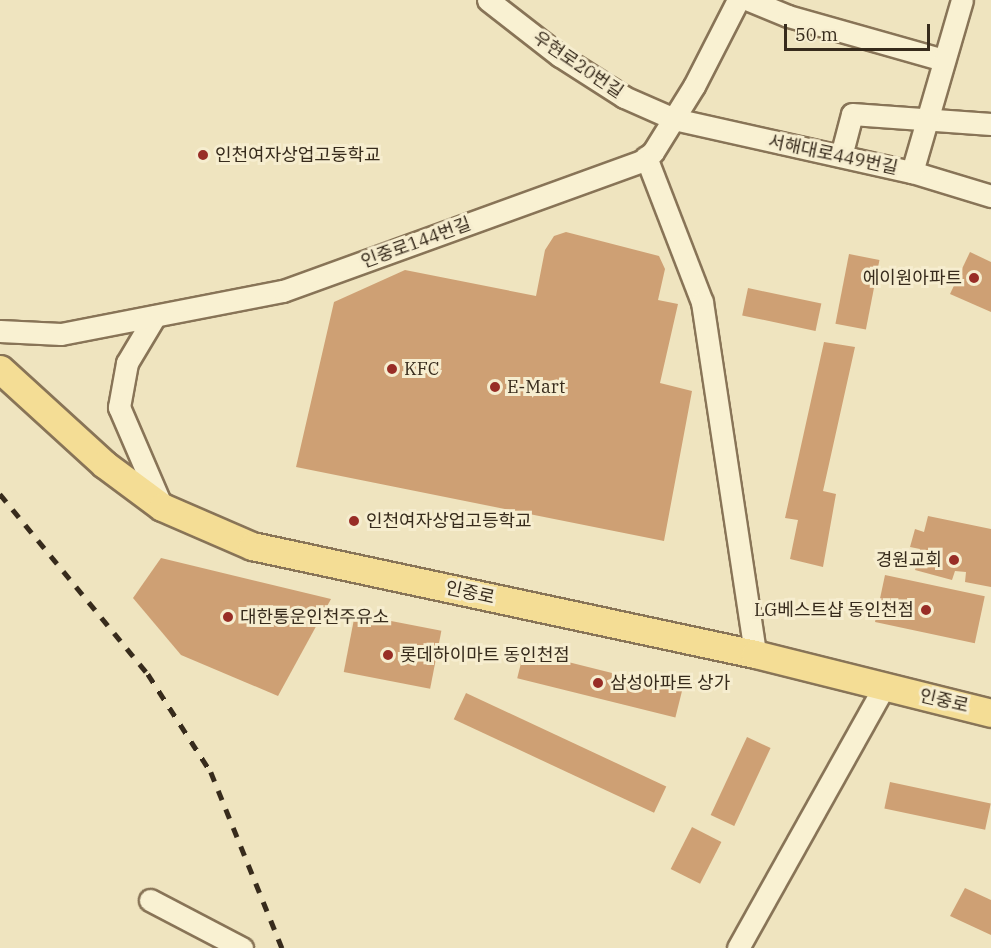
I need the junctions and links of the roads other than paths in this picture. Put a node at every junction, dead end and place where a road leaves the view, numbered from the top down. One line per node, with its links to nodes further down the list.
1 (488, 0): 6 (street, 우현로20번길)
2 (738, 0): 6 (street)
3 (748, 0): 5 (street)
4 (962, 0): 5 (street)
5 (944, 60): 7 (street)
6 (674, 119): 9 (street, 서해대로449번길); 10 (street)
7 (926, 119): 8 (street); 9 (street); 11 (street)
8 (991, 124)
9 (841, 156): 11 (street, 서해대로449번길)
10 (646, 157): 13 (street, 인중로144번길); 17 (street)
11 (912, 172): 12 (street, 서해대로449번길)
12 (991, 196)
13 (155, 316): 14 (street, 인중로144번길); 16 (street)
14 (0, 331)
15 (0, 369): 16 (main road, 인중로)
16 (162, 507): 17 (main road, 인중로)
17 (755, 654): 18 (main road, 인중로)
18 (884, 687): 19 (main road, 인중로); 22 (street)
19 (991, 713)
20 (150, 900): 21 (street)
21 (242, 948)
22 (738, 948)

